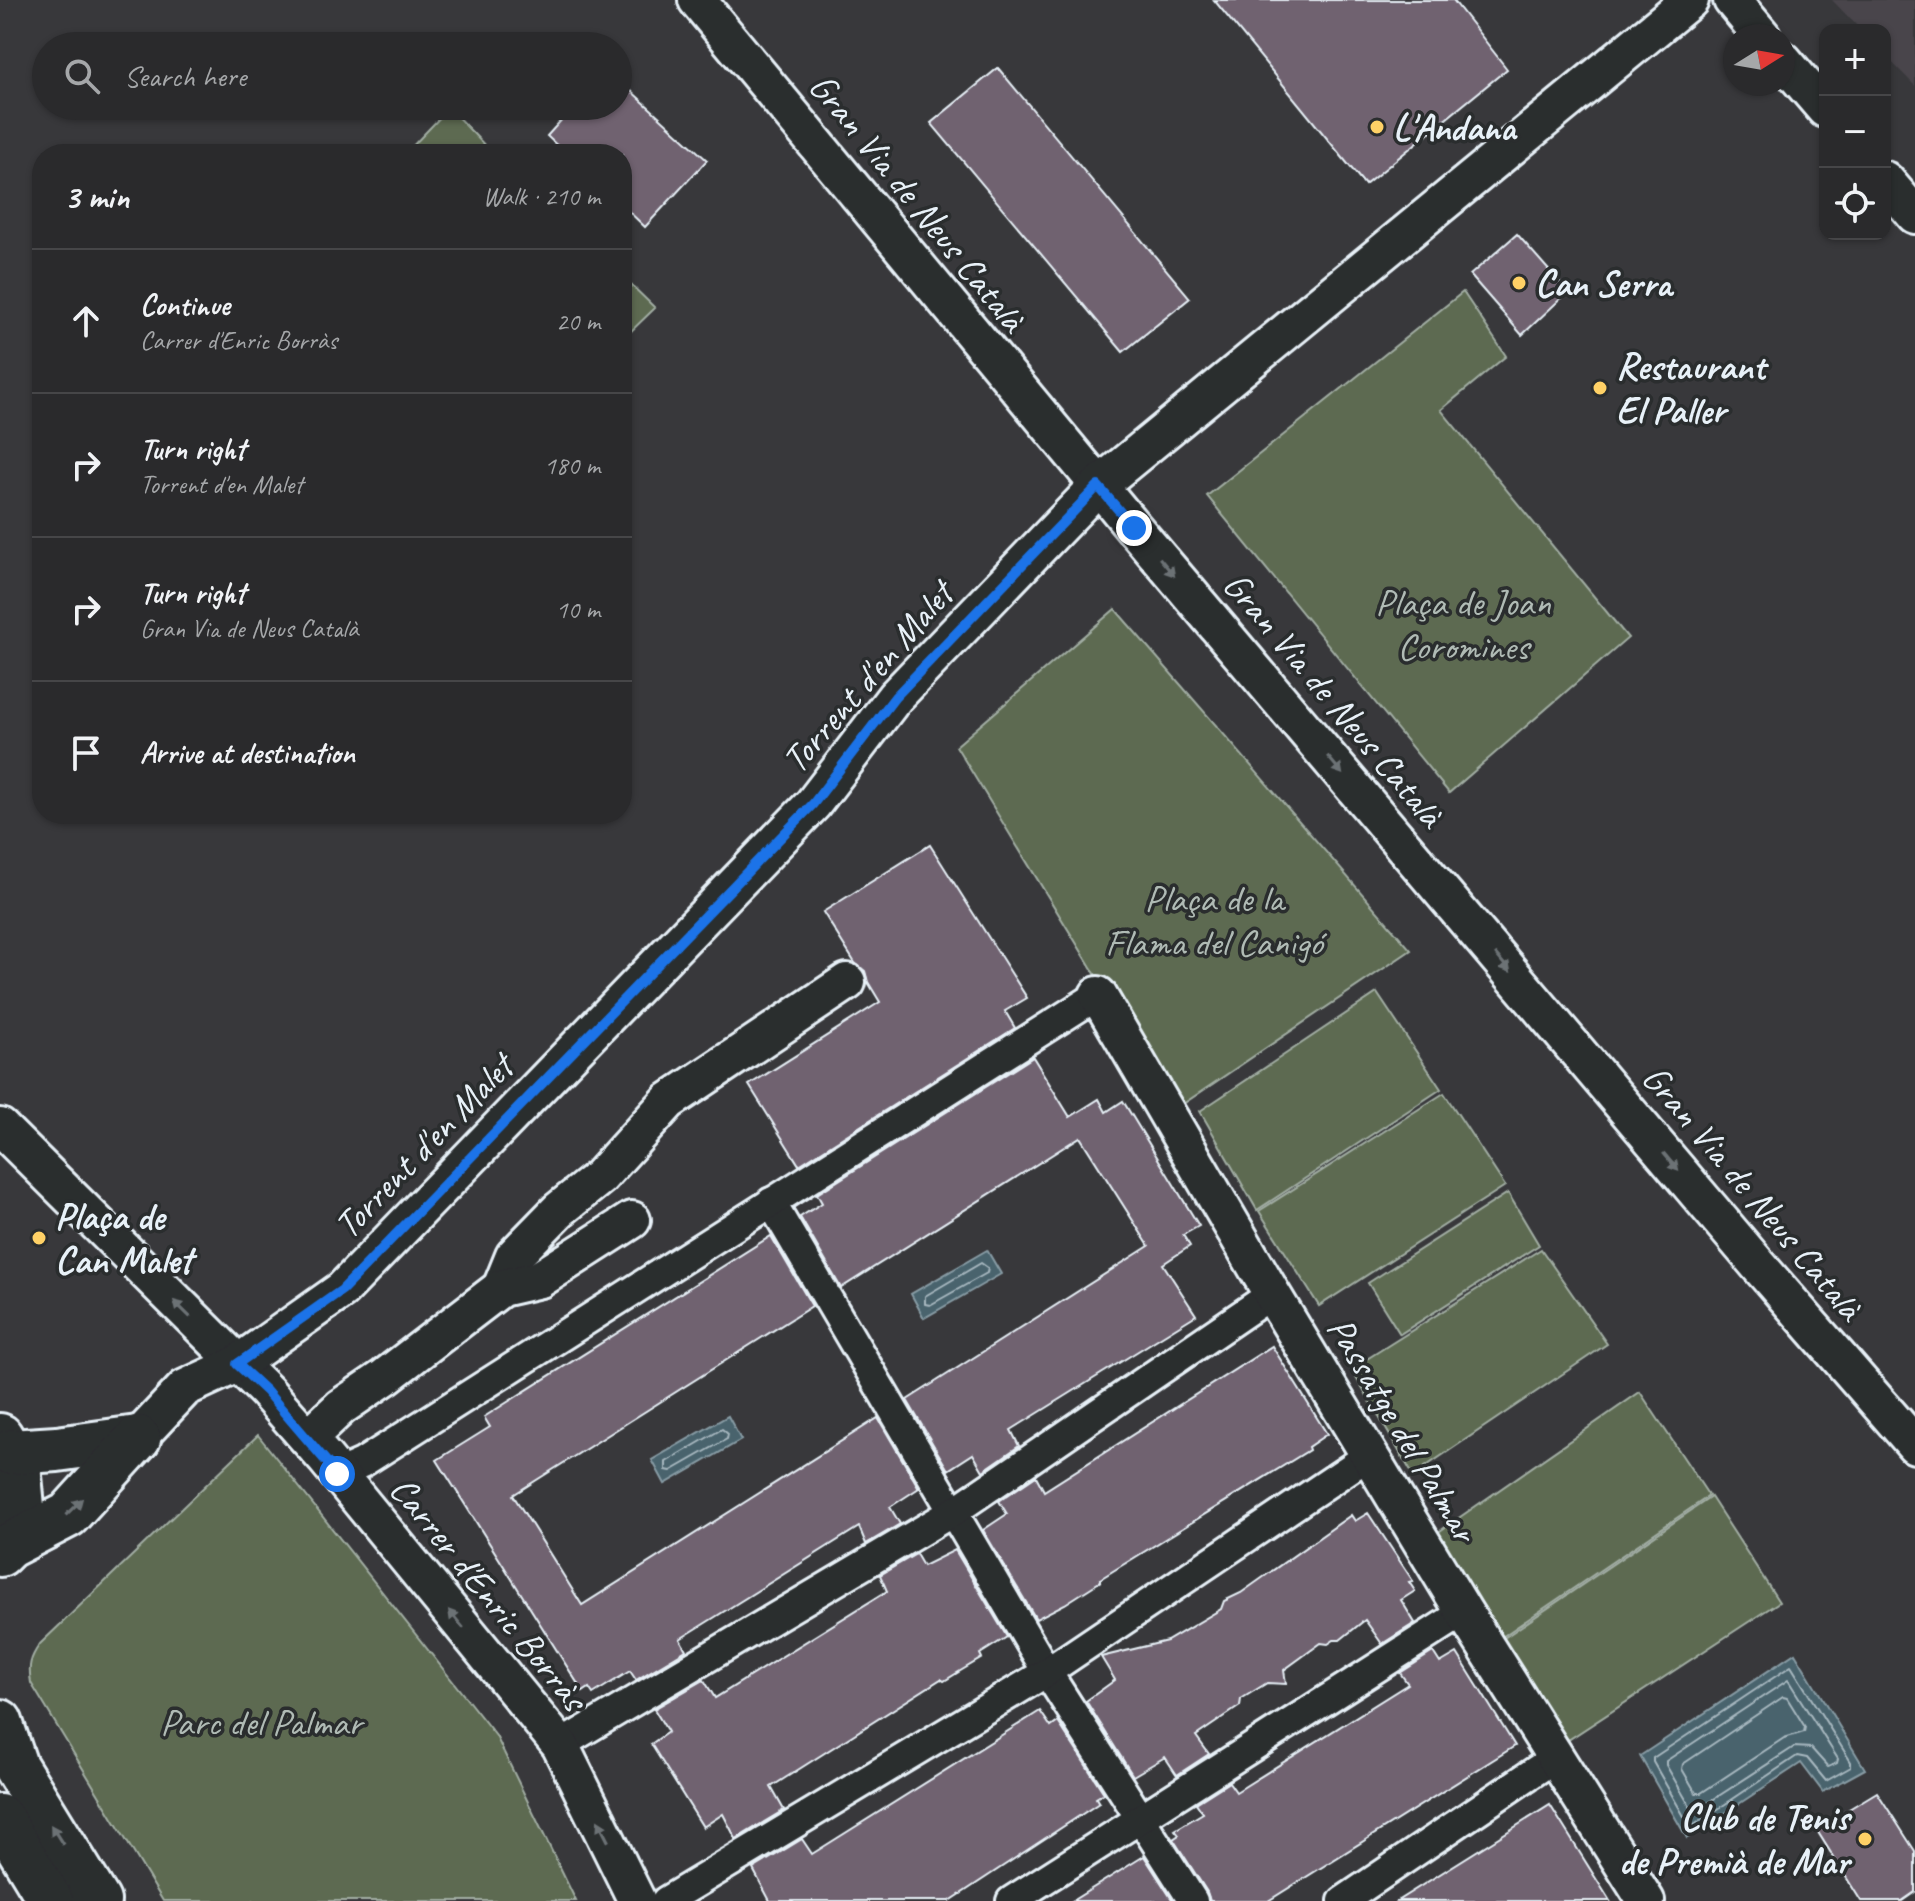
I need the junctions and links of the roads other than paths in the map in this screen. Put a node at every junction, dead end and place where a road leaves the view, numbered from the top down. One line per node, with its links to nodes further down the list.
1 (697, 0): 9 (street, Gran Via de Neus Català)
2 (1690, 0): 9 (street, Torrent d'en Malet)
3 (1732, 0): 4 (street)
4 (1752, 24)
5 (1795, 74): 6 (street)
6 (1819, 102)
7 (1891, 187): 8 (street)
8 (1915, 215)
9 (1098, 486): 17 (street, Torrent d'en Malet); 21 (street, Gran Via de Neus Català, one-way to 21)
10 (847, 982): 15 (street)
11 (1098, 995): 13 (street); 16 (street, Passatge del Palmar)
12 (0, 1127): 17 (street, Carrer d'Enric Borràs, one-way to 12)
13 (771, 1202): 23 (street); 24 (street)
14 (632, 1220): 15 (street)
15 (501, 1288): 19 (street)
16 (1272, 1294): 22 (street, Passatge del Palmar); 24 (street)
17 (237, 1364): 18 (street, Torrent d'en Malet); 19 (street, Carrer d'Enric Borràs)
18 (138, 1438): 20 (main road); 25 (main road, one-way to 18)
19 (308, 1438): 23 (street, Carrer d'Enric Borràs)
20 (5, 1444): 25 (main road)
21 (1915, 1445)
22 (1371, 1454): 26 (street, Passatge del Palmar); 27 (street)
23 (337, 1474): 29 (street, Carrer d'Enric Borràs, one-way to 23)
24 (953, 1512): 27 (street); 29 (street)
25 (4, 1550)
26 (1464, 1612): 30 (street, Passatge del Palmar); 32 (street)
27 (1047, 1672): 32 (street); 36 (street)
28 (0, 1722): 34 (main road, one-way to 28)
29 (560, 1745): 35 (street, Carrer d'Enric Borràs, one-way to 29)
30 (1556, 1757): 39 (street); 40 (street, Passatge del Palmar)
31 (0, 1817): 33 (main road)
32 (1142, 1819): 37 (street); 38 (street)
33 (51, 1901)
34 (98, 1901)
35 (637, 1901)
36 (666, 1901)
37 (1011, 1901)
38 (1193, 1901)
39 (1343, 1901)
40 (1646, 1901)

